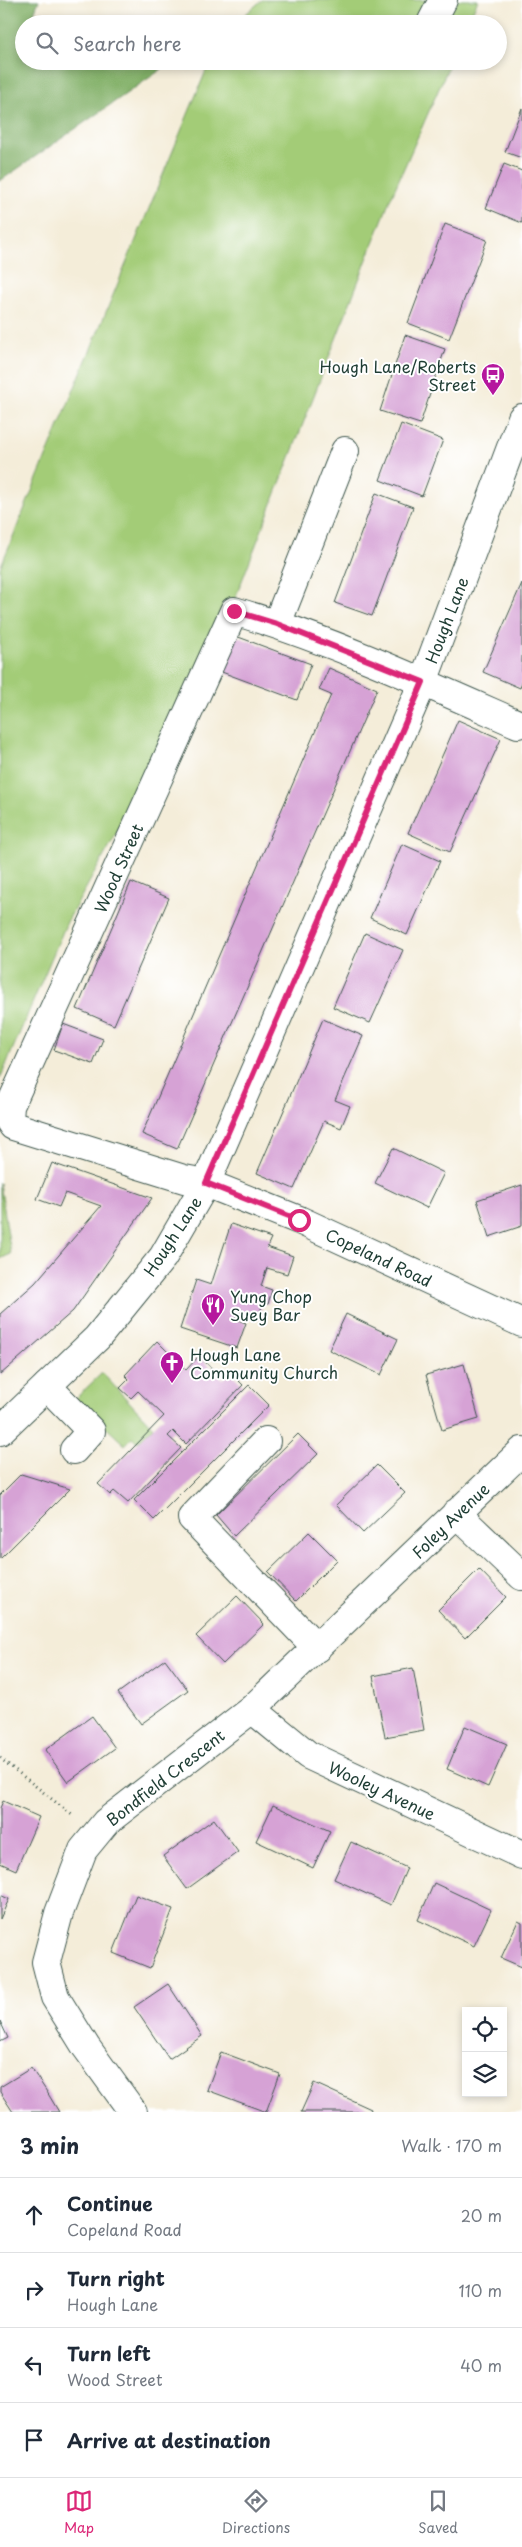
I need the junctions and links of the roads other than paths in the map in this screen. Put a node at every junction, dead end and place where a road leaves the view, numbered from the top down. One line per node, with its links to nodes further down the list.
1 (522, 418): 4 (street, Hough Lane)
2 (345, 450): 3 (street)
3 (277, 624): 4 (street, Wood Street); 6 (street, Wood Street)
4 (423, 682): 5 (street, Wood Street); 6 (street, Hough Lane)
5 (518, 724)
6 (206, 1183): 7 (street, Copeland Road); 8 (street, Hough Lane)
7 (522, 1323)
8 (47, 1386): 9 (street, Hough Lane); 11 (street)
9 (0, 1431)
10 (266, 1441): 16 (street)
11 (74, 1450)
12 (522, 1451): 13 (street, Foley Avenue)
13 (456, 1513): 14 (street); 15 (street, Foley Avenue)
14 (522, 1576)
15 (378, 1590): 16 (street, Bondfield Crescent)
16 (317, 1648): 17 (street, Bondfield Crescent)
17 (252, 1708): 18 (street, Wooley Avenue); 19 (street, Bondfield Crescent)
18 (522, 1855)
19 (133, 2112)

